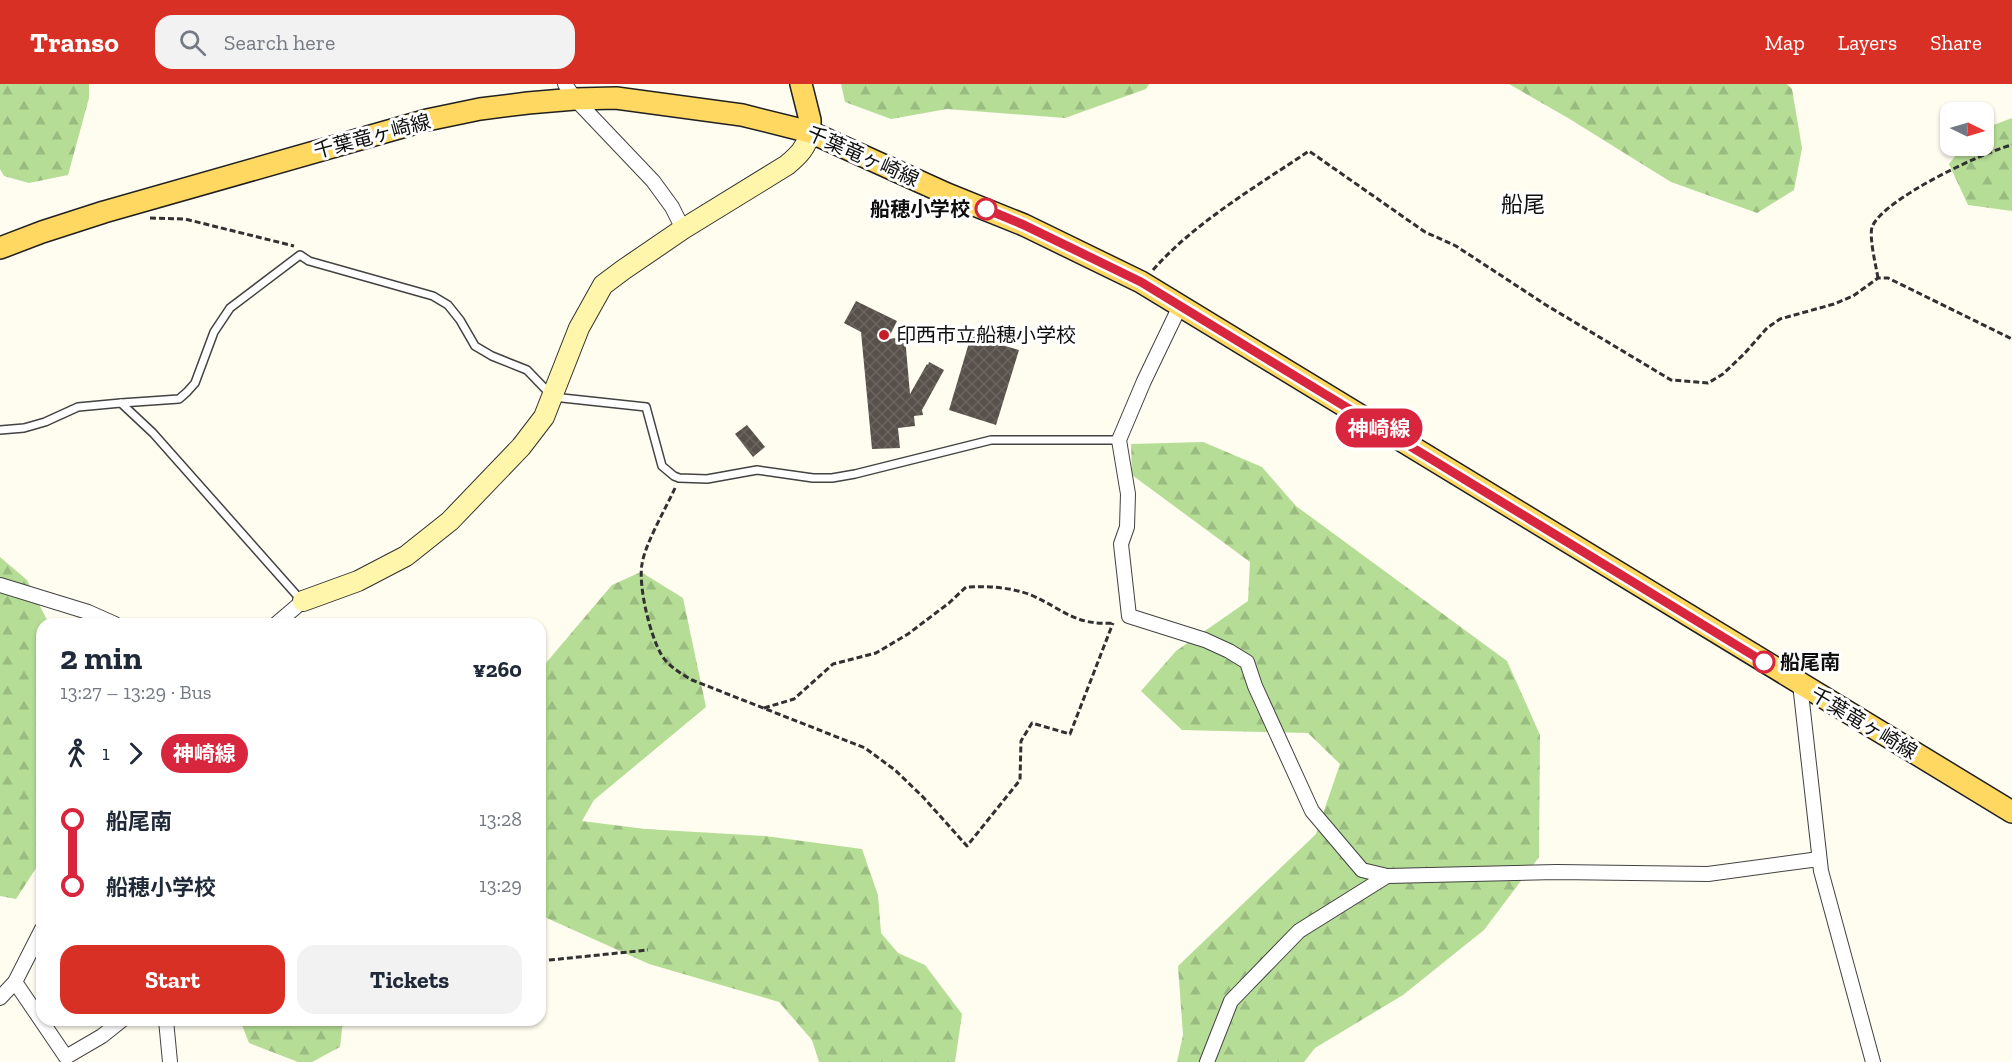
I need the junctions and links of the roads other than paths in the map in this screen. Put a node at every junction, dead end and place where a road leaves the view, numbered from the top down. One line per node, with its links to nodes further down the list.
1 (801, 84): 3 (main road)
2 (570, 91): 3 (main road, 千葉竜ヶ崎線); 4 (street); 5 (main road, 千葉竜ヶ崎線)
3 (810, 132): 4 (street); 6 (main road, 千葉竜ヶ崎線)
4 (683, 229): 7 (street)
5 (0, 248)
6 (1180, 306): 10 (street); 15 (main road, 千葉竜ヶ崎線)
7 (553, 397): 8 (lane); 10 (lane); 12 (street)
8 (121, 403): 9 (lane); 12 (lane)
9 (0, 430)
10 (1119, 440): 18 (street)
11 (0, 585): 13 (street)
12 (303, 602): 14 (street)
13 (102, 618)
14 (283, 618)
15 (1800, 684): 16 (main road, 千葉竜ヶ崎線); 17 (street)
16 (2012, 812)
17 (1819, 859): 18 (street); 28 (street)
18 (1387, 876): 27 (street)
19 (36, 941): 20 (street)
20 (15, 982): 21 (street); 22 (street)
21 (0, 998)
22 (36, 1013)
23 (45, 1026): 24 (street)
24 (114, 1026)
25 (167, 1026): 26 (street)
26 (170, 1062)
27 (1208, 1062)
28 (1873, 1062)

